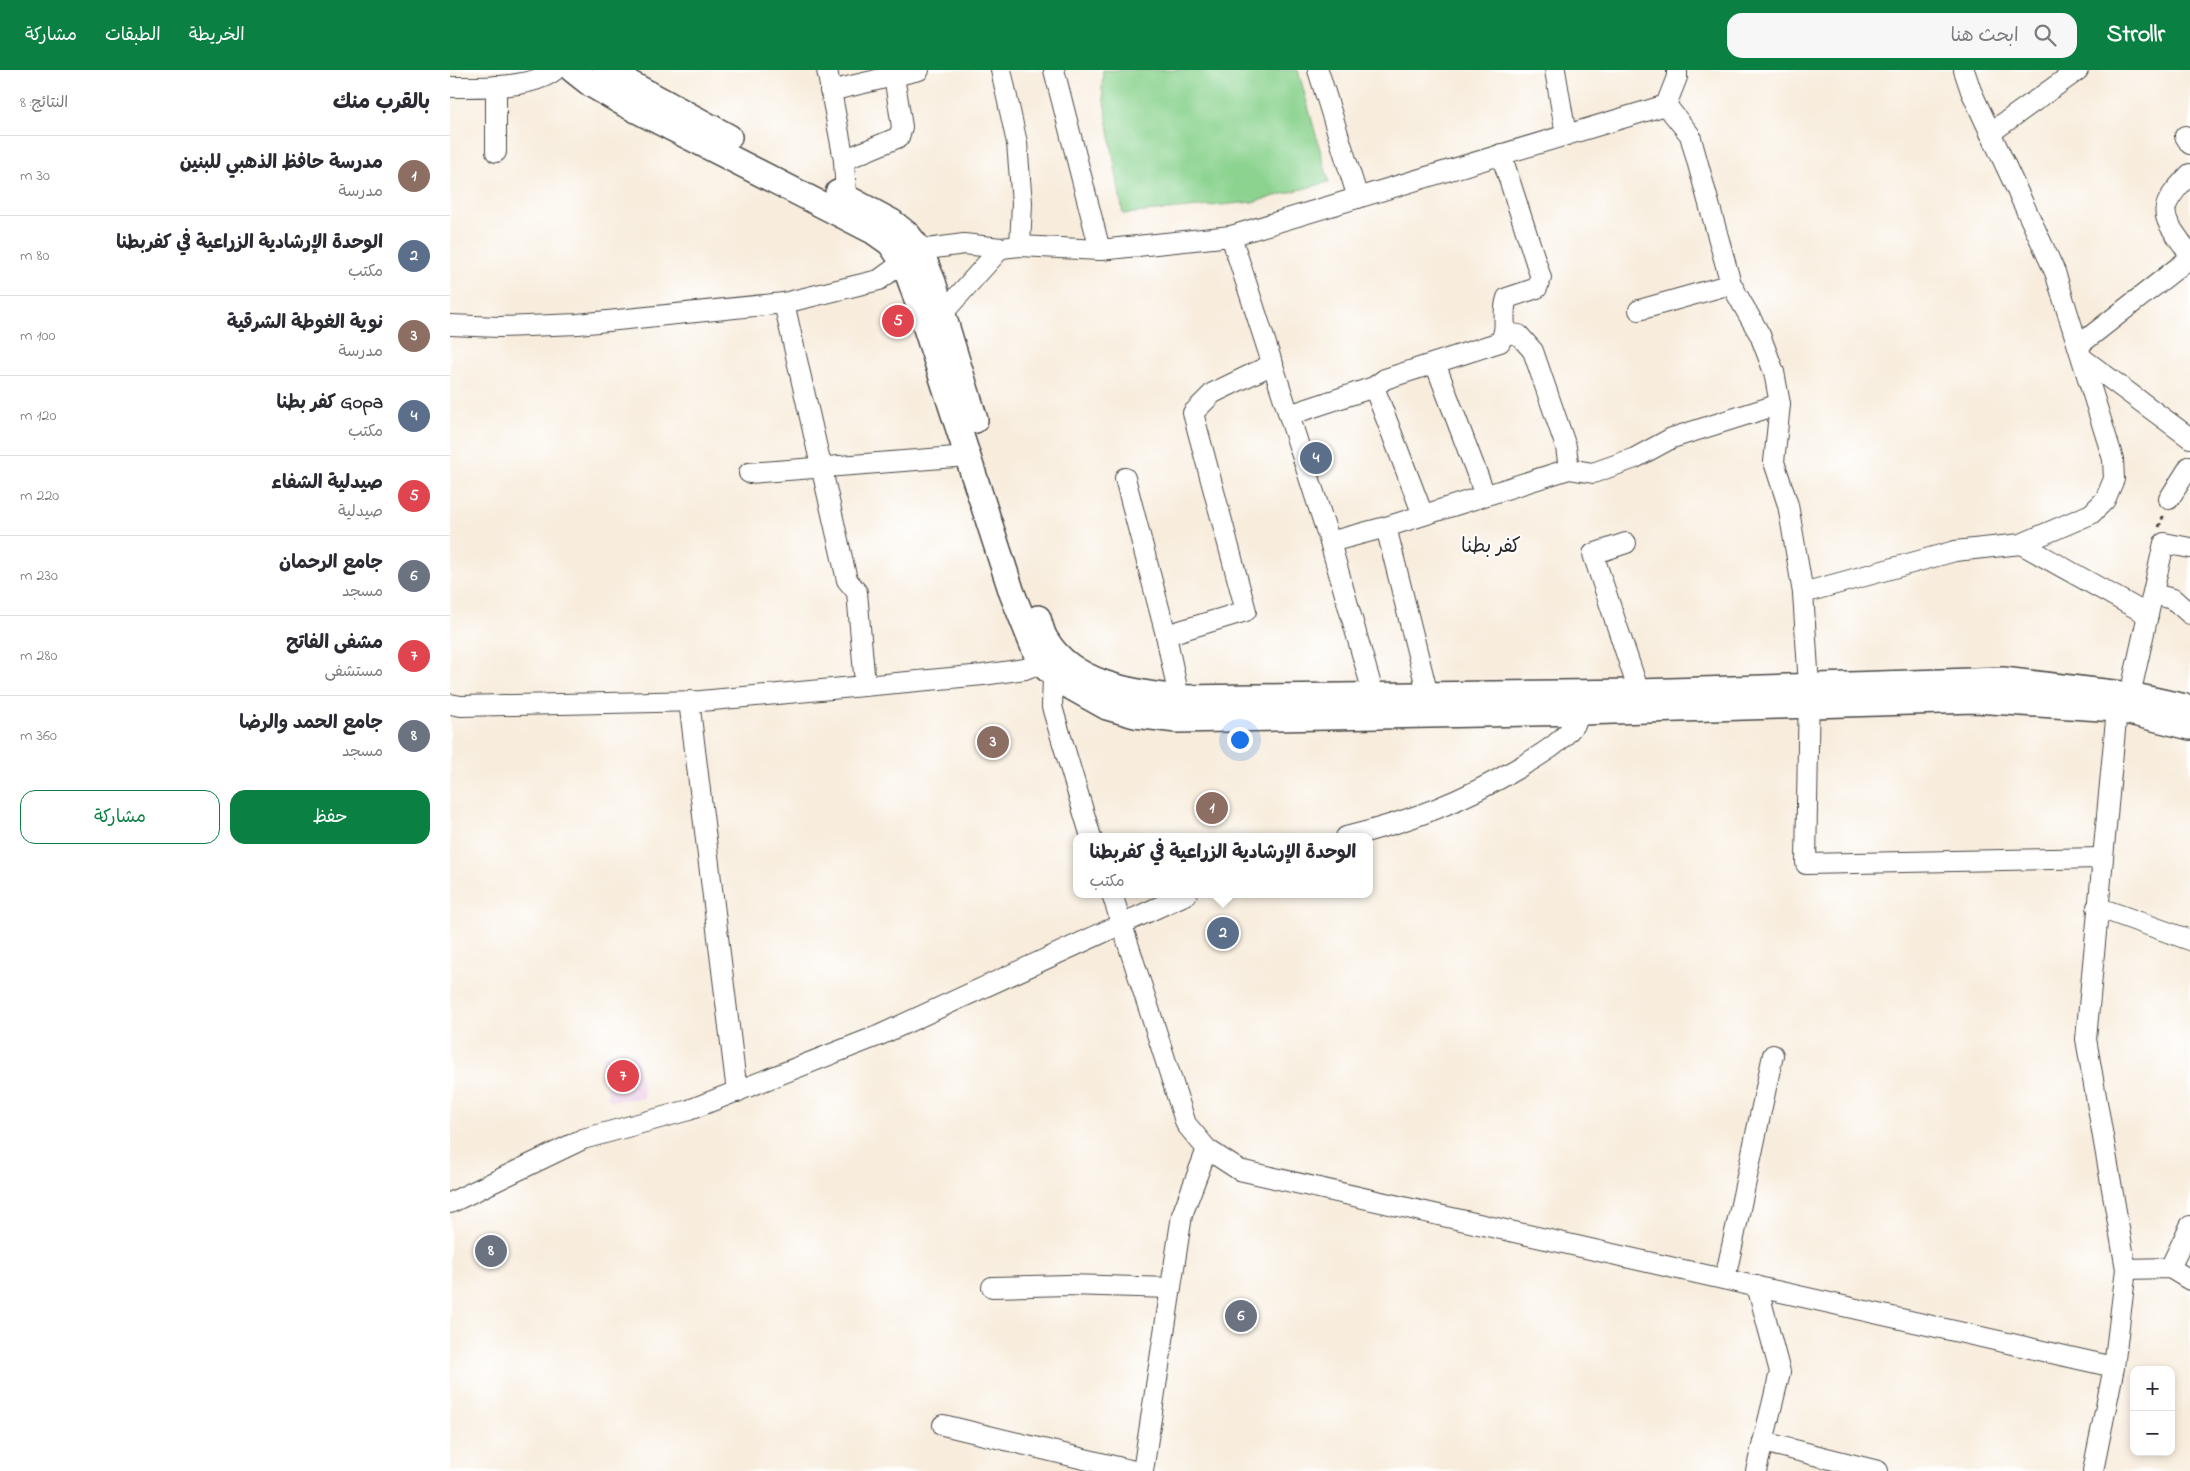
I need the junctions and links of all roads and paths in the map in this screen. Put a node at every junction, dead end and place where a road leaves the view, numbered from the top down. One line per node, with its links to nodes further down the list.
1 (555, 70): 14 (street)
2 (573, 70): 30 (main road)
3 (605, 70): 24 (main road)
4 (827, 70): 16 (street)
5 (919, 70): 13 (street)
6 (1001, 70): 27 (street)
7 (1054, 70): 28 (street)
8 (1318, 70): 25 (street)
9 (1555, 70): 19 (street)
10 (1678, 70): 17 (street)
11 (1964, 70): 18 (street)
12 (2078, 70): 18 (street)
13 (894, 76): 16 (street); 22 (street)
14 (496, 86): 15 (street); 20 (street)
15 (450, 87)
16 (830, 91): 22 (street)
17 (1666, 105): 19 (street); 31 (street)
18 (1990, 133): 37 (street)
19 (1566, 134): 21 (street)
20 (496, 152)
21 (1501, 154): 25 (street); 36 (street)
22 (844, 160): 24 (street)
23 (2190, 174): 29 (street)
24 (846, 197): 30 (main road)
25 (1358, 198): 26 (street)
26 (1231, 236): 28 (street); 39 (street)
27 (1010, 247): 28 (street); 30 (street); 34 (street)
28 (1100, 250)
29 (2190, 256): 37 (street)
30 (912, 257): 32 (street); 34 (main road); 44 (main road)
31 (1731, 284): 33 (street); 41 (street)
32 (784, 303): 35 (street); 46 (street)
33 (1639, 310)
34 (942, 314): 70 (main road)
35 (450, 325)
36 (1506, 332): 38 (street); 47 (street)
37 (2080, 352): 43 (street); 57 (street)
38 (1435, 363): 40 (street); 50 (street)
39 (1273, 364): 42 (street); 63 (street)
40 (1374, 387): 42 (street); 52 (street)
41 (1780, 404): 47 (street); 59 (street)
42 (1289, 415): 54 (street)
43 (2190, 438)
44 (968, 456): 46 (street); 64 (main road)
45 (2190, 466): 51 (street)
46 (820, 468): 48 (street); 65 (street)
47 (1569, 469): 50 (street)
48 (749, 473)
49 (1125, 478): 63 (street)
50 (1485, 495): 52 (street)
51 (2169, 499): 56 (path)
52 (1423, 515): 53 (street)
53 (1386, 527): 54 (street); 67 (street)
54 (1330, 542): 68 (street)
55 (1626, 543): 66 (street)
56 (2164, 543): 58 (street); 60 (street)
57 (2020, 544): 59 (street); 62 (street)
58 (2190, 548)
59 (1804, 593): 69 (street)
60 (2153, 594): 61 (street); 62 (street)
61 (2190, 614)
62 (2148, 615): 72 (street)
63 (1166, 635): 70 (street)
64 (1046, 669): 65 (street); 75 (main road); 77 (street)
65 (865, 685): 71 (street)
66 (1639, 692): 67 (main road); 69 (main road)
67 (1428, 695): 68 (main road)
68 (1374, 696): 70 (main road)
69 (1808, 696): 72 (main road); 75 (main road); 79 (street)
70 (1179, 698)
71 (689, 701): 73 (street); 86 (street)
72 (2123, 702): 74 (main road); 76 (main road); 79 (street)
73 (450, 704)
74 (2190, 708)
75 (1582, 712): 78 (street)
76 (2190, 727)
77 (1090, 833)
78 (1359, 833)
79 (2102, 858): 82 (street)
80 (1113, 898): 83 (street)
81 (1178, 898): 83 (street)
82 (2097, 907): 84 (street); 91 (street)
83 (1123, 924): 86 (street); 87 (street)
84 (2190, 940)
85 (1773, 1055): 92 (street)
86 (737, 1092): 88 (street)
87 (1207, 1149): 92 (street); 96 (street)
88 (450, 1203)
89 (2190, 1226): 90 (street)
90 (2170, 1268): 91 (street); 93 (street)
91 (2126, 1269): 97 (street)
92 (1725, 1279): 94 (street)
93 (2190, 1280)
94 (1757, 1286): 97 (street); 99 (street)
95 (992, 1287): 96 (street)
96 (1171, 1288): 101 (street)
97 (2114, 1367): 104 (street)
98 (943, 1425): 100 (street)
99 (1763, 1442): 102 (street); 103 (street)
100 (1134, 1471)
101 (1143, 1471)
102 (1756, 1471)
103 (1878, 1471)
104 (2093, 1471)

